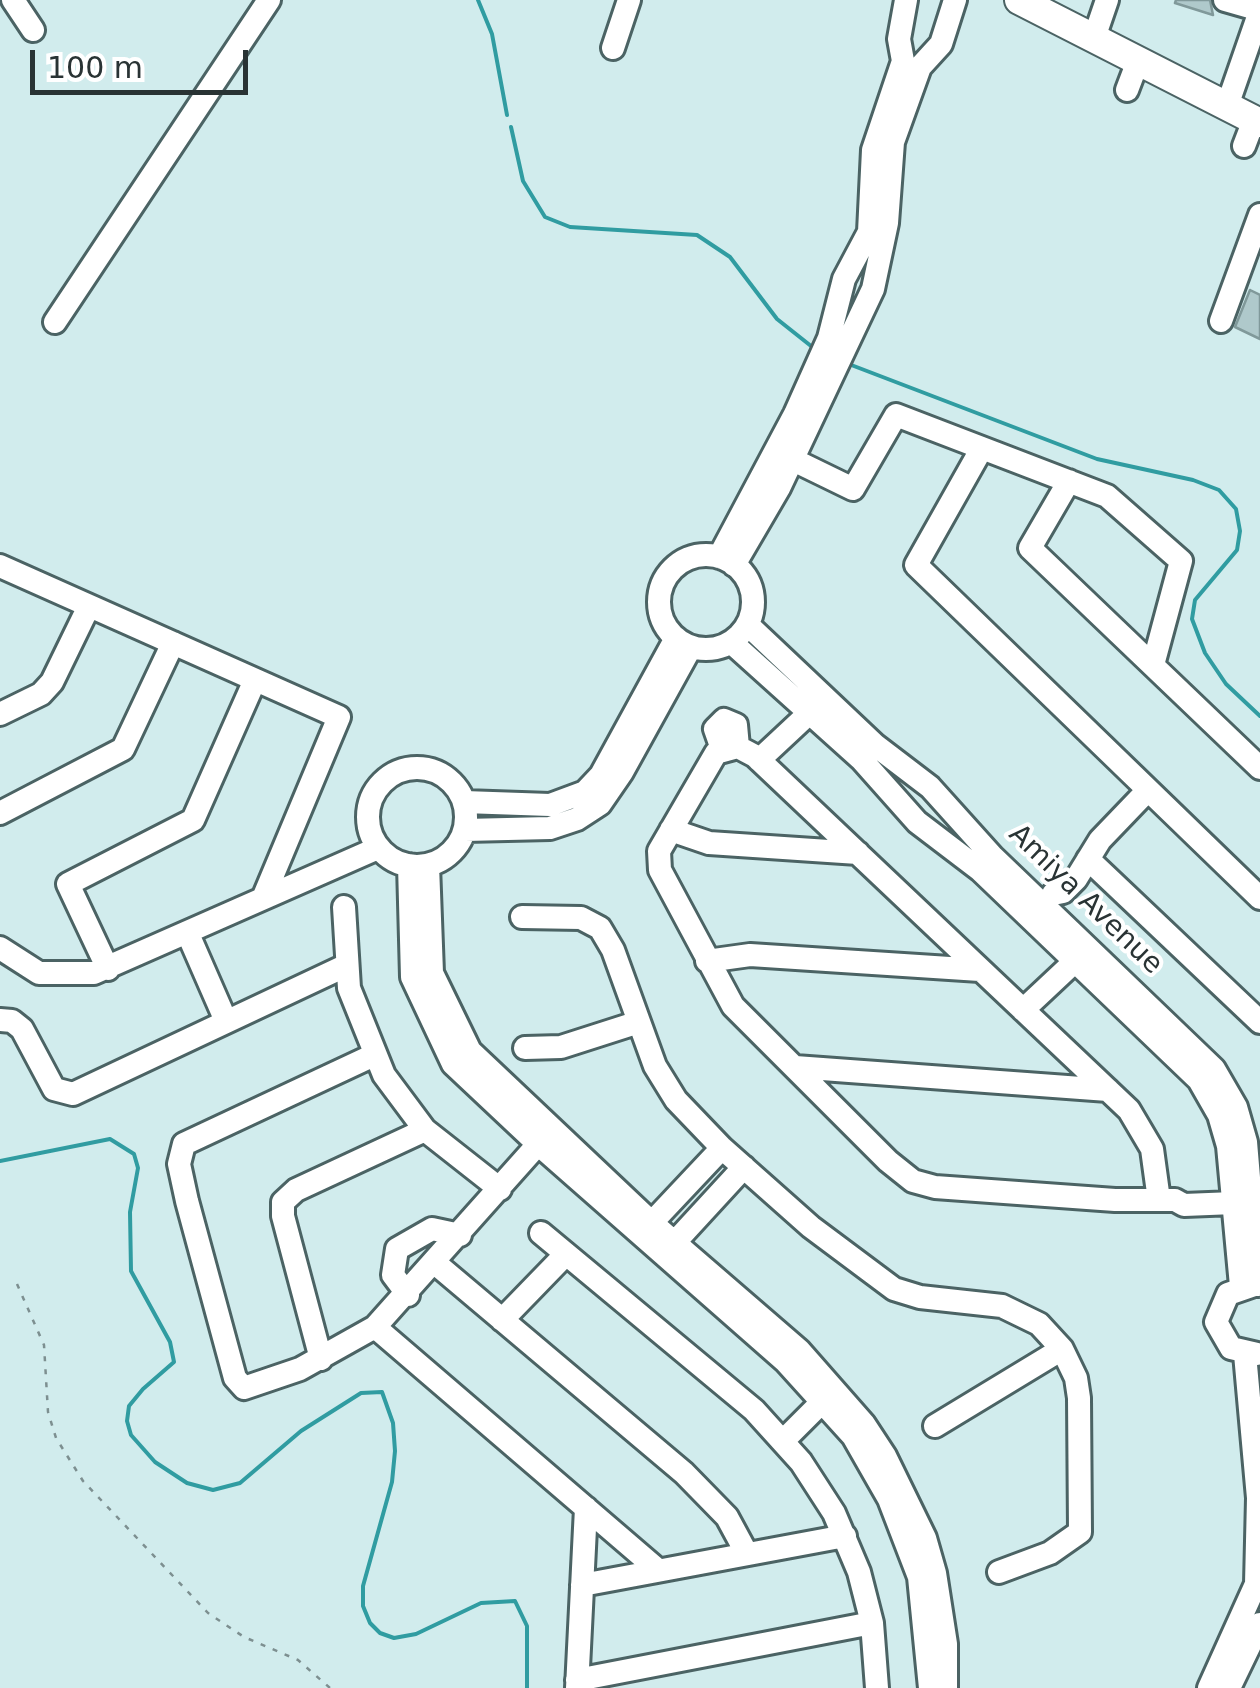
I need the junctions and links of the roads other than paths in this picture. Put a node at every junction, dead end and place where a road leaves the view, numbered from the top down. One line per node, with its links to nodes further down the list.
1 (13, 0): 10 (street)
2 (269, 0): 20 (street)
3 (629, 0): 12 (street)
4 (906, 0): 14 (street)
5 (955, 0): 14 (street)
6 (1020, 0): 11 (main road)
7 (1107, 0): 11 (street)
8 (1225, 0): 9 (street)
9 (1260, 11): 16 (street)
10 (33, 30)
11 (1094, 38): 13 (main road)
12 (613, 48)
13 (1138, 60): 15 (street); 16 (main road)
14 (911, 64): 23 (street)
15 (1127, 90)
16 (1227, 106): 17 (main road)
17 (1253, 130)
18 (1260, 215): 19 (street)
19 (1250, 275): 21 (street)
20 (55, 322)
21 (1221, 322)
22 (982, 448): 23 (street); 24 (street); 41 (street)
23 (785, 456): 25 (street)
24 (1068, 481): 33 (street); 33 (street)
25 (726, 561): 28 (street); 29 (street)
26 (3, 575): 27 (street)
27 (88, 606): 31 (street); 38 (street)
28 (748, 625): 30 (street); 32 (street, Amiya Avenue)
29 (684, 642): 30 (street); 43 (street); 47 (street)
30 (731, 642): 34 (street, Amiya Avenue)
31 (172, 643): 35 (street); 44 (street)
32 (773, 648): 34 (street); 36 (street, Amiya Avenue)
33 (1154, 665): 40 (street)
34 (756, 666): 36 (street, Amiya Avenue)
35 (255, 680): 54 (street); 66 (street)
36 (791, 681): 37 (street, Amiya Avenue)
37 (813, 711): 39 (street); 56 (street, Amiya Avenue); 56 (street, Amiya Avenue)
38 (0, 714)
39 (763, 764): 45 (street); 48 (street)
40 (1260, 768)
41 (1147, 791): 52 (street); 55 (street)
42 (464, 802): 43 (street); 46 (street); 49 (street)
43 (524, 805): 47 (street)
44 (0, 813)
45 (820, 818): 50 (street); 51 (street)
46 (464, 830): 47 (street); 53 (street)
47 (524, 830)
48 (671, 830): 50 (street); 62 (street)
49 (378, 848): 53 (street); 54 (street)
50 (808, 850): 51 (street)
51 (858, 854): 60 (street)
52 (1083, 864): 56 (street); 72 (street)
53 (418, 865): 82 (street)
54 (264, 896): 59 (street)
55 (1260, 898)
56 (1042, 905): 63 (street, Amiya Avenue)
57 (344, 907): 64 (street)
58 (522, 917): 71 (street)
59 (188, 934): 66 (street); 70 (street)
60 (945, 936): 65 (street); 67 (street)
61 (0, 948): 66 (street)
62 (707, 961): 65 (street); 76 (street)
63 (1078, 961): 68 (street); 86 (street, Amiya Avenue); 94 (street, Amiya Avenue)
64 (345, 966): 70 (street); 74 (street)
65 (929, 966): 67 (street)
66 (108, 969)
67 (980, 970): 68 (street)
68 (1027, 1014): 75 (street)
69 (0, 1020): 70 (street)
70 (226, 1021)
71 (639, 1022): 73 (street); 83 (street)
72 (1260, 1022)
73 (524, 1048)
74 (374, 1055): 81 (street); 100 (street)
75 (1071, 1056): 78 (street); 79 (street)
76 (794, 1068): 77 (street); 80 (street)
77 (842, 1071): 78 (street); 80 (street)
78 (1054, 1086): 79 (street)
79 (1108, 1090): 87 (street)
80 (829, 1102): 87 (street)
81 (425, 1130): 85 (street); 100 (street)
82 (544, 1137): 85 (street); 88 (street)
83 (722, 1148): 84 (street); 88 (street)
84 (744, 1167): 91 (street); 98 (street)
85 (500, 1189): 90 (street)
86 (1234, 1198): 87 (street); 94 (street, Amiya Avenue)
87 (1167, 1200)
88 (646, 1230): 91 (street)
89 (541, 1233): 92 (street)
90 (460, 1235): 93 (street); 95 (street)
91 (668, 1249): 101 (street)
92 (566, 1254): 96 (street); 103 (street)
93 (435, 1263): 95 (street); 96 (street)
94 (1253, 1286): 99 (street)
95 (408, 1295): 97 (street)
96 (502, 1320): 107 (street)
97 (375, 1327): 100 (street); 105 (street)
98 (1062, 1349): 102 (street); 109 (street)
99 (1252, 1354): 104 (street)
100 (321, 1359)
101 (829, 1395): 103 (street); 115 (street); 116 (street)
102 (935, 1426)
103 (783, 1441): 106 (street)
104 (1259, 1498): 117 (street)
105 (586, 1508): 108 (street); 110 (street)
106 (845, 1536): 107 (street); 111 (street)
107 (747, 1554): 108 (street)
108 (658, 1570): 110 (street)
109 (999, 1572)
110 (582, 1585): 113 (street)
111 (872, 1623): 113 (street); 114 (street)
112 (1260, 1624): 118 (street)
113 (577, 1684)
114 (878, 1688)
115 (930, 1688)
116 (946, 1688)
117 (1210, 1688)
118 (1228, 1688)

